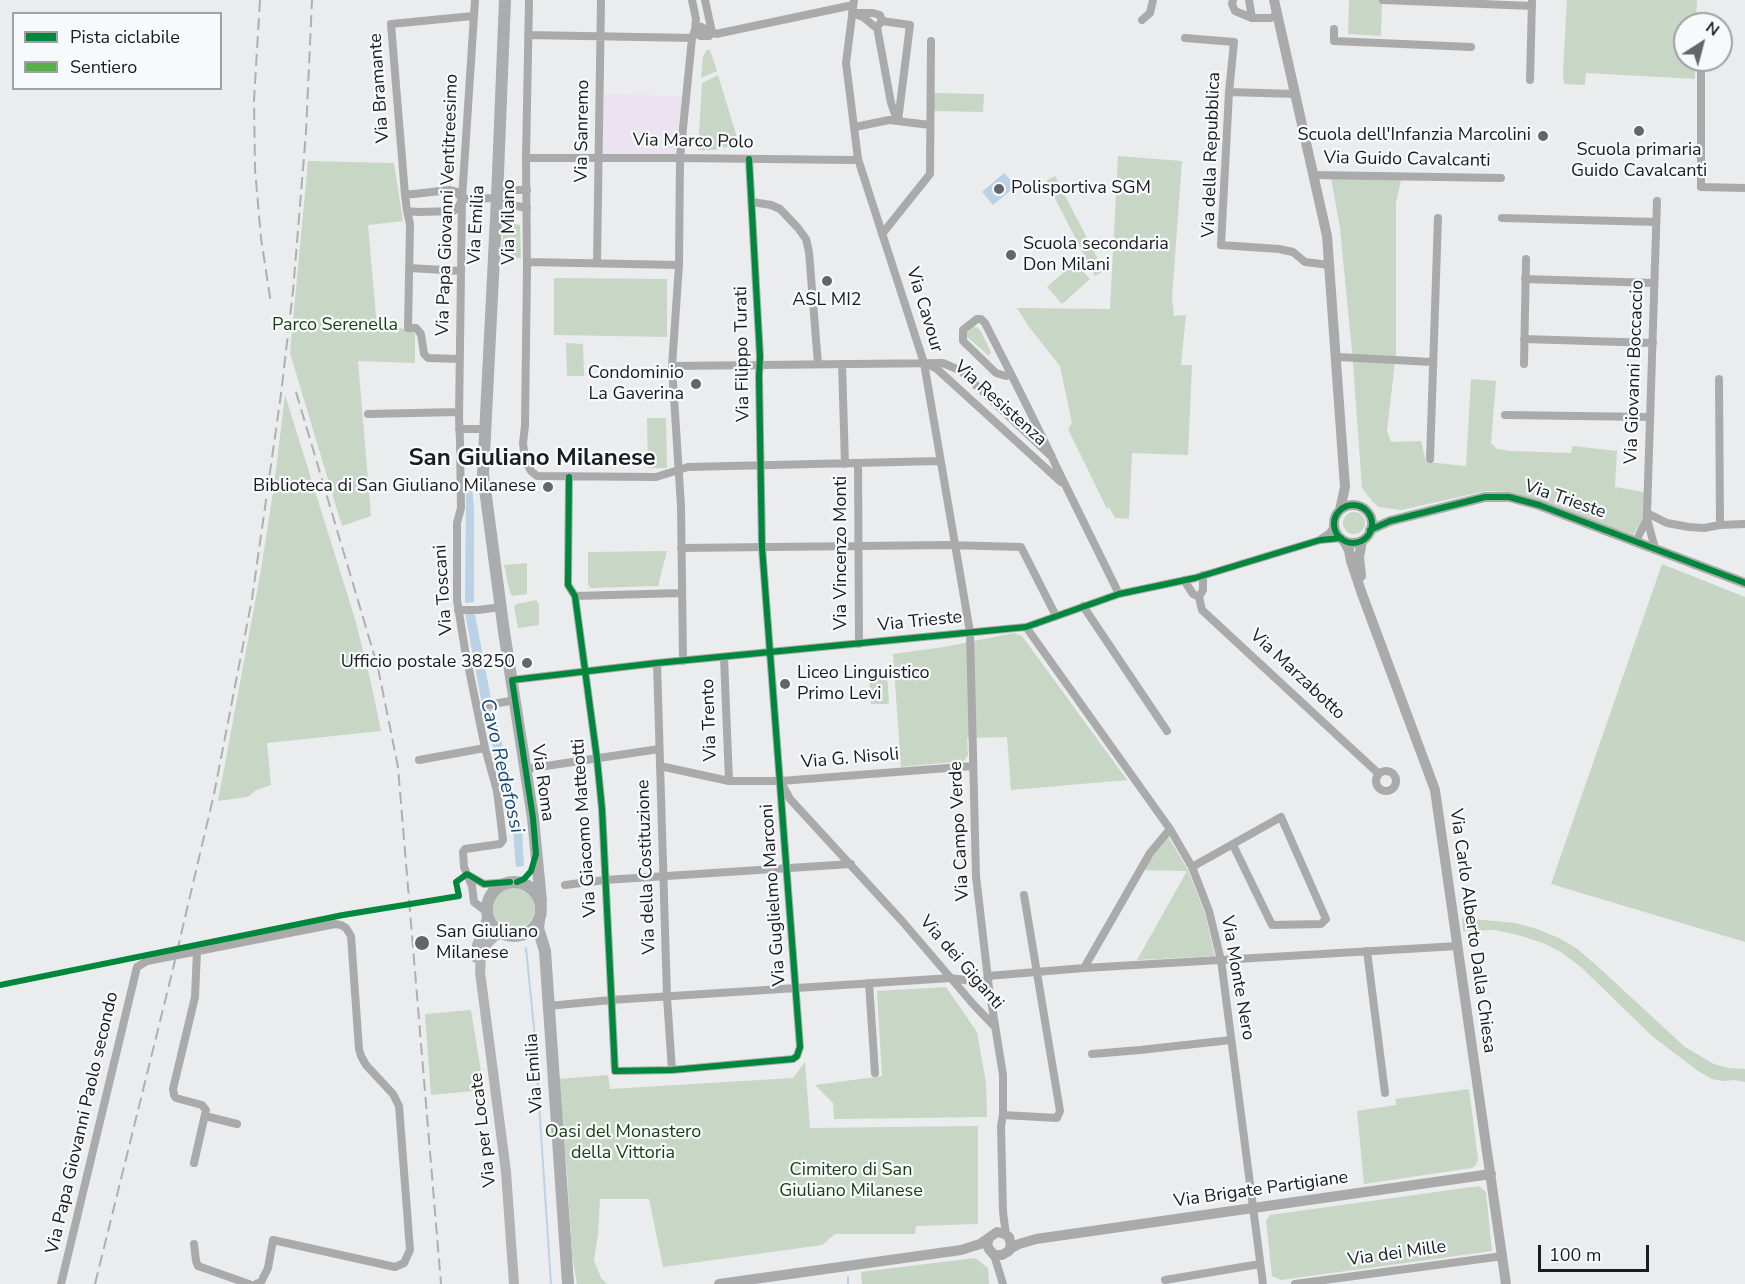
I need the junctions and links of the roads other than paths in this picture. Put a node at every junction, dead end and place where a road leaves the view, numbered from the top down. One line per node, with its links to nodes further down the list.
1 (475, 0): 15 (street, Via Papa Giovanni Ventitreesimo)
2 (505, 0): 44 (main road, Via Emilia)
3 (529, 0): 22 (street, Via Milano)
4 (602, 0): 23 (street, Via Sanremo)
5 (692, 0): 21 (street)
6 (705, 0): 20 (street)
7 (1153, 0): 17 (street)
8 (1233, 0): 16 (street)
9 (1249, 0): 16 (street)
10 (1274, 0): 14 (street)
11 (1383, 0): 12 (street)
12 (1532, 3): 28 (street)
13 (854, 8): 18 (street); 20 (street); 33 (street, Via Cavour)
14 (1277, 14): 16 (street); 30 (street)
15 (473, 16): 43 (street, Via Bramante); 45 (street, Via Papa Giovanni Ventitreesimo)
16 (1252, 18)
17 (1142, 20)
18 (880, 24): 31 (street); 31 (street)
19 (1334, 29): 26 (street)
20 (712, 32): 21 (street)
21 (694, 34): 23 (street); 36 (street)
22 (528, 35): 23 (street); 34 (street, Via Milano)
23 (601, 36): 35 (street, Via Sanremo)
24 (1185, 38): 29 (street, Via della Repubblica)
25 (931, 41): 32 (street)
26 (1471, 47)
27 (1701, 72): 41 (street)
28 (1530, 80)
29 (1229, 92): 30 (street); 58 (street, Via della Repubblica)
30 (1295, 94): 39 (street)
31 (898, 121): 32 (street); 33 (street)
32 (930, 126): 53 (street)
33 (855, 127): 38 (street, Via Cavour)
34 (526, 158): 35 (street, Via Marco Polo); 42 (street, Via Milano)
35 (599, 158): 36 (street, Via Marco Polo); 56 (street, Via Sanremo)
36 (680, 158): 37 (street, Via Marco Polo); 57 (street)
37 (748, 159): 38 (street, Via Marco Polo); 47 (street, Via Filippo Turati)
38 (858, 159): 53 (street, Via Cavour)
39 (1313, 175): 40 (street, Via Guido Cavalcanti); 58 (street)
40 (1501, 178)
41 (1745, 188)
42 (527, 190): 44 (street); 48 (street, Via Milano)
43 (405, 195): 45 (street); 49 (street)
44 (497, 198): 45 (street); 48 (street); 81 (main road, Via Emilia)
45 (462, 199): 49 (street); 60 (street, Via Papa Giovanni Ventitreesimo)
46 (1657, 201): 52 (street, Via Giovanni Boccaccio)
47 (752, 202): 69 (street); 73 (street, Via Filippo Turati)
48 (527, 208): 55 (street, Via Milano)
49 (407, 211): 59 (street)
50 (1438, 218): 67 (street)
51 (1502, 218): 52 (street)
52 (1656, 222): 62 (street, Via Giovanni Boccaccio)
53 (882, 234): 68 (street, Via Cavour)
54 (1526, 259): 61 (street)
55 (527, 262): 56 (street); 91 (street, Via Milano)
56 (597, 263): 57 (street)
57 (679, 265): 72 (street)
58 (1329, 265): 65 (street)
59 (409, 268): 60 (street); 66 (street)
60 (461, 271): 66 (street, Via Papa Giovanni Ventitreesimo)
61 (1526, 279): 62 (street); 63 (street)
62 (1654, 283): 64 (street, Via Giovanni Boccaccio)
63 (1524, 339): 64 (street); 71 (street)
64 (1653, 343): 79 (street, Via Giovanni Boccaccio)
65 (1336, 357): 67 (street); 93 (street)
66 (460, 359): 76 (street, Via Papa Giovanni Ventitreesimo)
67 (1432, 362): 85 (street)
68 (924, 363): 70 (street); 84 (street, Via Resistenza); 86 (street, Via Cavour); 92 (street, Via Resistenza)
69 (818, 364): 70 (street); 73 (street)
70 (842, 364): 88 (street)
71 (1524, 364)
72 (672, 366): 73 (street); 90 (street)
73 (760, 366): 89 (street, Via Filippo Turati)
74 (1011, 374): 74 (street, Via Resistenza); 84 (street, Via Resistenza)
75 (1719, 379): 100 (street)
76 (459, 412): 77 (street); 80 (street, Via Toscani)
77 (368, 414)
78 (1505, 415): 79 (street)
79 (1650, 417): 97 (street, Via Giovanni Boccaccio)
80 (459, 429): 81 (street); 82 (street, Via Toscani)
81 (484, 429): 83 (main road, Via Emilia)
82 (460, 452): 83 (street); 122 (street, Via Toscani)
83 (483, 452): 121 (main road, Via Roma)
84 (1052, 457): 92 (street, Via Resistenza)
85 (1431, 459)
86 (939, 461): 87 (street); 107 (street, Via Cavour)
87 (858, 463): 88 (street); 108 (street, Via Vincenzo Monti)
88 (844, 464): 89 (street)
89 (761, 466): 90 (street); 109 (street, Via Filippo Turati)
90 (678, 469): 91 (street); 110 (street)
91 (569, 477): 118 (street, Via Giacomo Matteotti)
92 (1066, 486): 116 (street, Via Resistenza)
93 (1345, 487): 94 (street); 95 (street)
94 (1355, 506): 95 (street); 96 (street)
95 (1340, 510): 101 (street)
96 (1369, 516): 98 (street, Via Trieste); 102 (street)
97 (1647, 516): 100 (street); 106 (street, Via Giovanni Boccaccio); 111 (street)
98 (1390, 521): 102 (street, Via Trieste); 106 (street, Via Trieste)
99 (1745, 524): 100 (street)
100 (1720, 525)
101 (1335, 526): 103 (street); 104 (street, Via Trieste)
102 (1371, 530): 105 (street)
103 (1342, 539): 104 (street, Via Trieste); 105 (street); 117 (street, Via Carlo Alberto Dalla Chiesa)
104 (1320, 540): 112 (street, Via Trieste)
105 (1362, 541): 117 (street, Via Carlo Alberto Dalla Chiesa)
106 (1636, 542): 111 (street, Via Trieste)
107 (954, 545): 108 (street); 123 (street); 125 (street, Via Cavour)
108 (859, 546): 109 (street); 126 (street, Via Vincenzo Monti)
109 (762, 547): 110 (street); 127 (street, Via Guglielmo Marconi)
110 (681, 548): 115 (street)
111 (1655, 548): 114 (street, Via Trieste)
112 (1203, 575): 113 (street, Via Trieste); 119 (street)
113 (1184, 580): 116 (street, Via Trieste); 119 (street, Via Marzabotto)
114 (1745, 583)
115 (682, 593): 118 (street); 129 (street)
116 (1119, 594): 120 (street, Via Trieste)
117 (1362, 594): 162 (street, Via Carlo Alberto Dalla Chiesa)
118 (574, 596): 131 (street, Via Giacomo Matteotti)
119 (1199, 597): 143 (street, Via Marzabotto)
120 (1083, 606): 123 (street, Via Trieste); 135 (street)
121 (501, 607): 122 (street); 132 (main road, Via Roma)
122 (465, 610): 134 (street, Via Toscani)
123 (1056, 616): 124 (street, Via Trieste)
124 (1026, 627): 125 (street, Via Trieste); 146 (street, Via Monte Nero)
125 (970, 632): 126 (street, Via Trieste); 141 (street, Via Campo Verde)
126 (859, 644): 127 (street, Via Trieste)
127 (771, 653): 128 (street, Via Trieste); 145 (street, Via Guglielmo Marconi)
128 (724, 657): 129 (street, Via Trieste); 144 (street, Via Trento)
129 (683, 661): 130 (street, Via Trieste)
130 (657, 663): 131 (street, Via Trieste); 137 (street, Via della Costituzione)
131 (585, 672): 132 (street, Via Trieste); 138 (street, Via Giacomo Matteotti)
132 (512, 680): 133 (main road, Via Roma)
133 (515, 700): 134 (street); 142 (main road, Via Roma)
134 (479, 706): 136 (street, Via Toscani)
135 (1167, 731)
136 (485, 748): 139 (street); 152 (street, Via Toscani)
137 (659, 749): 138 (street); 140 (street, Via della Costituzione)
138 (597, 759): 142 (street); 154 (street, Via Giacomo Matteotti)
139 (419, 760)
140 (660, 766): 144 (street, Via G. Nisoli); 153 (street, Via della Costituzione)
141 (973, 766): 145 (street, Via G. Nisoli); 171 (street, Via Campo Verde)
142 (526, 769): 148 (main road, Via Roma)
143 (1379, 774)
144 (729, 781): 145 (street, Via G. Nisoli)
145 (781, 781): 149 (street, Via dei Giganti); 151 (street, Via Guglielmo Marconi)
146 (1170, 829): 150 (street, Via Monte Nero); 167 (street)
147 (1233, 845): 147 (street); 150 (street)
148 (536, 854): 155 (main road); 158 (main road, Via Roma)
149 (851, 864): 151 (street); 170 (street, Via dei Giganti)
150 (1192, 867): 165 (street, Via Monte Nero)
151 (786, 868): 153 (street); 174 (street, Via Guglielmo Marconi)
152 (467, 874): 155 (street); 159 (street)
153 (664, 876): 154 (street); 176 (street, Via della Costituzione)
154 (605, 880): 156 (street); 177 (street, Via Giacomo Matteotti)
155 (513, 882): 158 (main road); 159 (main road)
156 (565, 885)
157 (1024, 895): 168 (street)
158 (541, 901): 160 (main road)
159 (488, 914): 161 (main road); 169 (main road, Via per Locate)
160 (539, 921): 161 (main road); 166 (main road, Via Emilia)
161 (512, 935): 166 (main road, Via Emilia); 169 (main road, Via per Locate)
162 (1458, 946): 164 (street); 190 (street, Via Carlo Alberto Dalla Chiesa)
163 (197, 951): 187 (street); 202 (street, Via Papa Giovanni Paolo secondo); 204 (street, Via Papa Giovanni Paolo secondo)
164 (1368, 951): 165 (street); 185 (street)
165 (1221, 960): 167 (street); 180 (street, Via Monte Nero)
166 (545, 967): 178 (main road, Via Emilia)
167 (1084, 968): 168 (street)
168 (1037, 971): 171 (street); 186 (street)
169 (480, 972): 205 (main road, Via per Locate)
170 (951, 978): 172 (street); 173 (street); 175 (street, Via dei Giganti)
171 (988, 978): 172 (street); 179 (street, Via Campo Verde)
172 (978, 982): 175 (street)
173 (868, 983): 174 (street); 184 (street)
174 (796, 988): 176 (street); 182 (street, Via Guglielmo Marconi)
175 (960, 988): 179 (street, Via dei Giganti)
176 (667, 997): 177 (street); 182 (street, Via della Costituzione)
177 (611, 1000): 178 (street); 183 (street, Via Giacomo Matteotti)
178 (548, 1006): 206 (main road, Via Emilia)
179 (995, 1027): 186 (street, Via dei Giganti)
180 (1231, 1041): 181 (street); 191 (street, Via Monte Nero)
181 (1092, 1054)
182 (672, 1070): 183 (street, Via Guglielmo Marconi)
183 (615, 1071)
184 (875, 1073)
185 (1385, 1093)
186 (1003, 1115): 192 (street, Via dei Giganti)
187 (205, 1116): 188 (street); 189 (street)
188 (237, 1124)
189 (194, 1163)
190 (1491, 1174): 191 (street, Via Brigate Partigiane); 197 (street, Via Carlo Alberto Dalla Chiesa)
191 (1253, 1208): 193 (street, Via Brigate Partigiane); 198 (street)
192 (1000, 1236): 193 (street, Via Brigate Partigiane); 195 (street, Via Brigate Partigiane); 196 (street); 196 (street)
193 (1036, 1239): 196 (street, Via Brigate Partigiane)
194 (194, 1244): 203 (street)
195 (961, 1250): 196 (street, Via Brigate Partigiane); 207 (street, Via Brigate Partigiane)
196 (1000, 1252): 201 (street)
197 (1503, 1256): 209 (street, Via dei Mille); 210 (street, Via Carlo Alberto Dalla Chiesa)
198 (1260, 1264): 200 (street); 208 (street)
199 (1165, 1280): 200 (street)
200 (1194, 1280)
201 (1002, 1281)
202 (61, 1284)
203 (249, 1284)
204 (256, 1284)
205 (514, 1284)
206 (568, 1284)
207 (719, 1284)
208 (1263, 1284)
209 (1295, 1284)
210 (1506, 1284)

